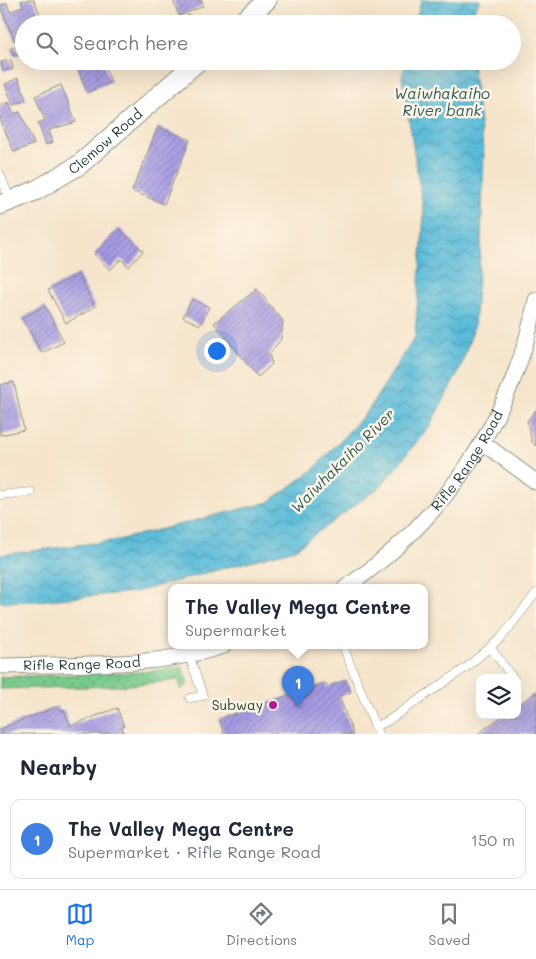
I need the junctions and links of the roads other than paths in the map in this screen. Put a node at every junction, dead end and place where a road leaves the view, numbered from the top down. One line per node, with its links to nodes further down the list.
1 (267, 0): 2 (street)
2 (250, 15)
3 (188, 70): 5 (street, Clemow Road)
4 (0, 174): 5 (lane)
5 (5, 203)
6 (536, 300): 7 (street, Rifle Range Road)
7 (483, 443): 8 (street); 11 (street, Rifle Range Road)
8 (536, 482)
9 (31, 492): 10 (lane)
10 (0, 495)
11 (351, 584)
12 (536, 593): 13 (lane)
13 (490, 647): 18 (lane); 20 (lane)
14 (212, 649): 16 (street, Rifle Range Road)
15 (344, 649): 20 (lane)
16 (189, 655): 17 (street, Rifle Range Road); 19 (lane)
17 (0, 666)
18 (510, 674)
19 (190, 698)
20 (376, 730)

